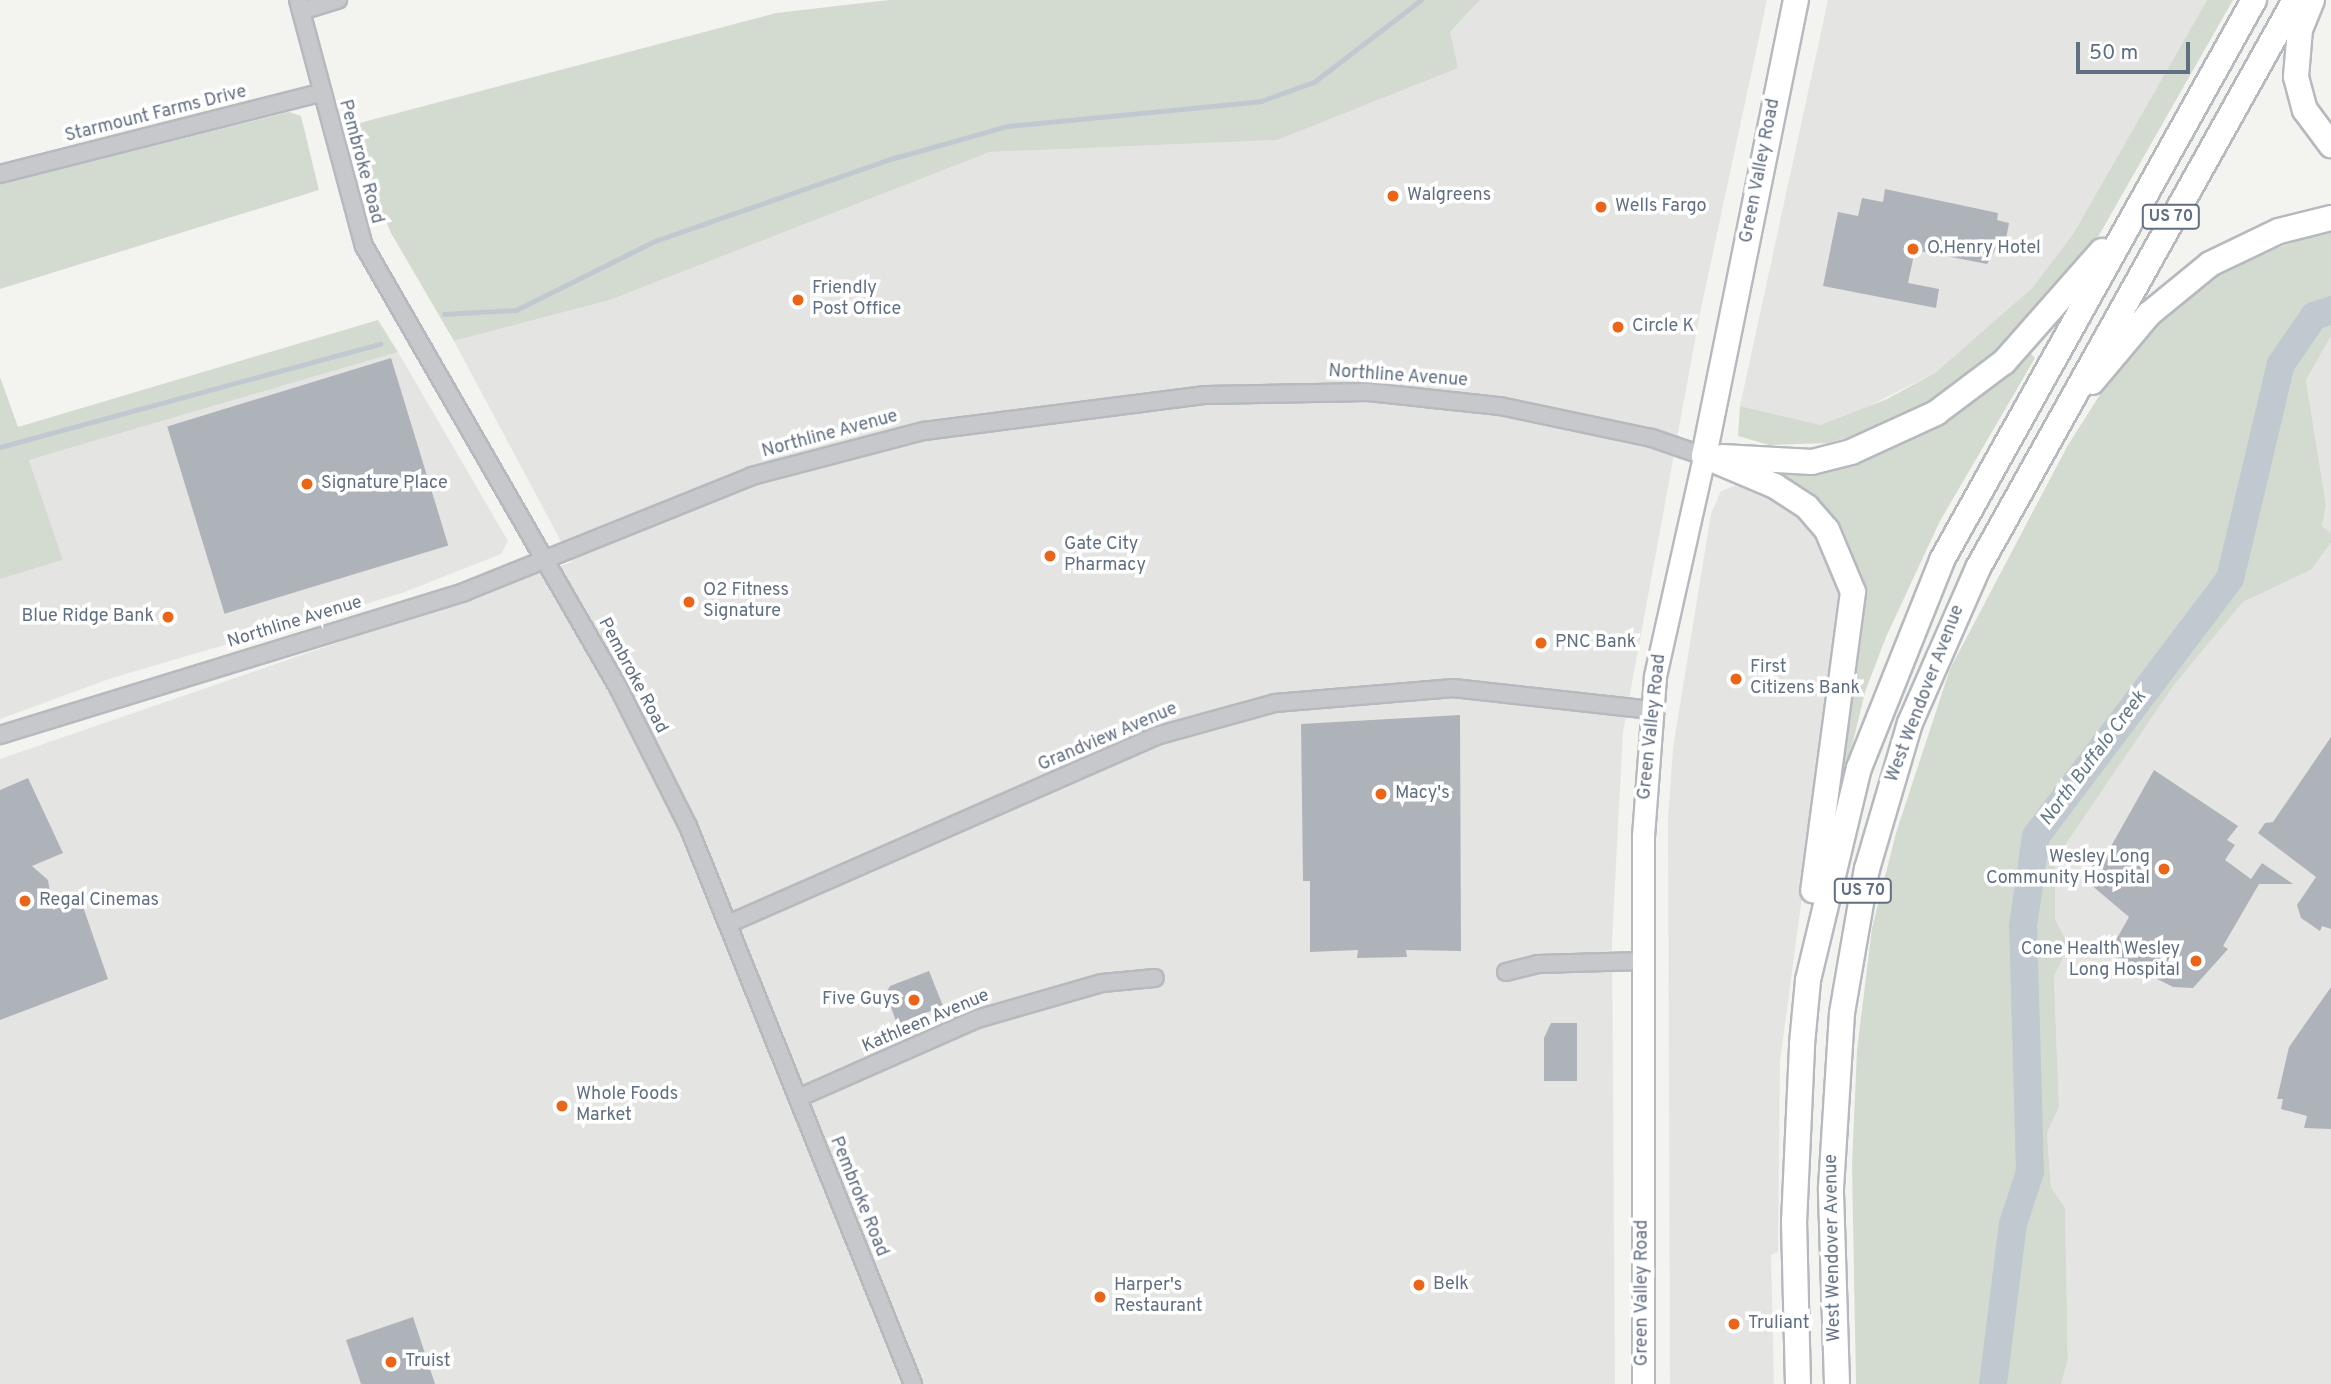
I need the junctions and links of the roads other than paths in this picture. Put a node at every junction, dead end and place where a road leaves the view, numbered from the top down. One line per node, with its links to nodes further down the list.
1 (338, 0): 6 (street)
2 (1796, 0): 13 (highway, Green Valley Road)
3 (2254, 0): 11 (highway, West Wendover Avenue / US 70)
4 (2295, 0): 12 (highway, West Wendover Avenue / US 70)
5 (2312, 0): 8 (highway)
6 (299, 6): 7 (street, Pembroke Road)
7 (321, 93): 9 (street, Starmount Farms Drive); 14 (street, Pembroke Road)
8 (2331, 145)
9 (0, 174)
10 (2331, 218): 12 (highway)
11 (2125, 223): 13 (highway); 21 (highway, West Wendover Avenue / US 70)
12 (2052, 436): 26 (highway, West Wendover Avenue / US 70)
13 (1704, 456): 14 (street, Northline Avenue); 15 (main road, Green Valley Road); 21 (highway)
14 (545, 560): 16 (street, Northline Avenue); 17 (street, Pembroke Road)
15 (1653, 710): 17 (street, Grandview Avenue); 18 (main road, Green Valley Road)
16 (0, 735)
17 (728, 924): 22 (street, Pembroke Road)
18 (1641, 961): 19 (street); 24 (main road, Green Valley Road)
19 (1506, 972)
20 (1156, 978): 22 (street, Kathleen Avenue)
21 (1808, 980): 25 (highway, West Wendover Avenue / US 70)
22 (798, 1098): 23 (street, Pembroke Road)
23 (913, 1384)
24 (1643, 1384)
25 (1798, 1384)
26 (1837, 1384)

